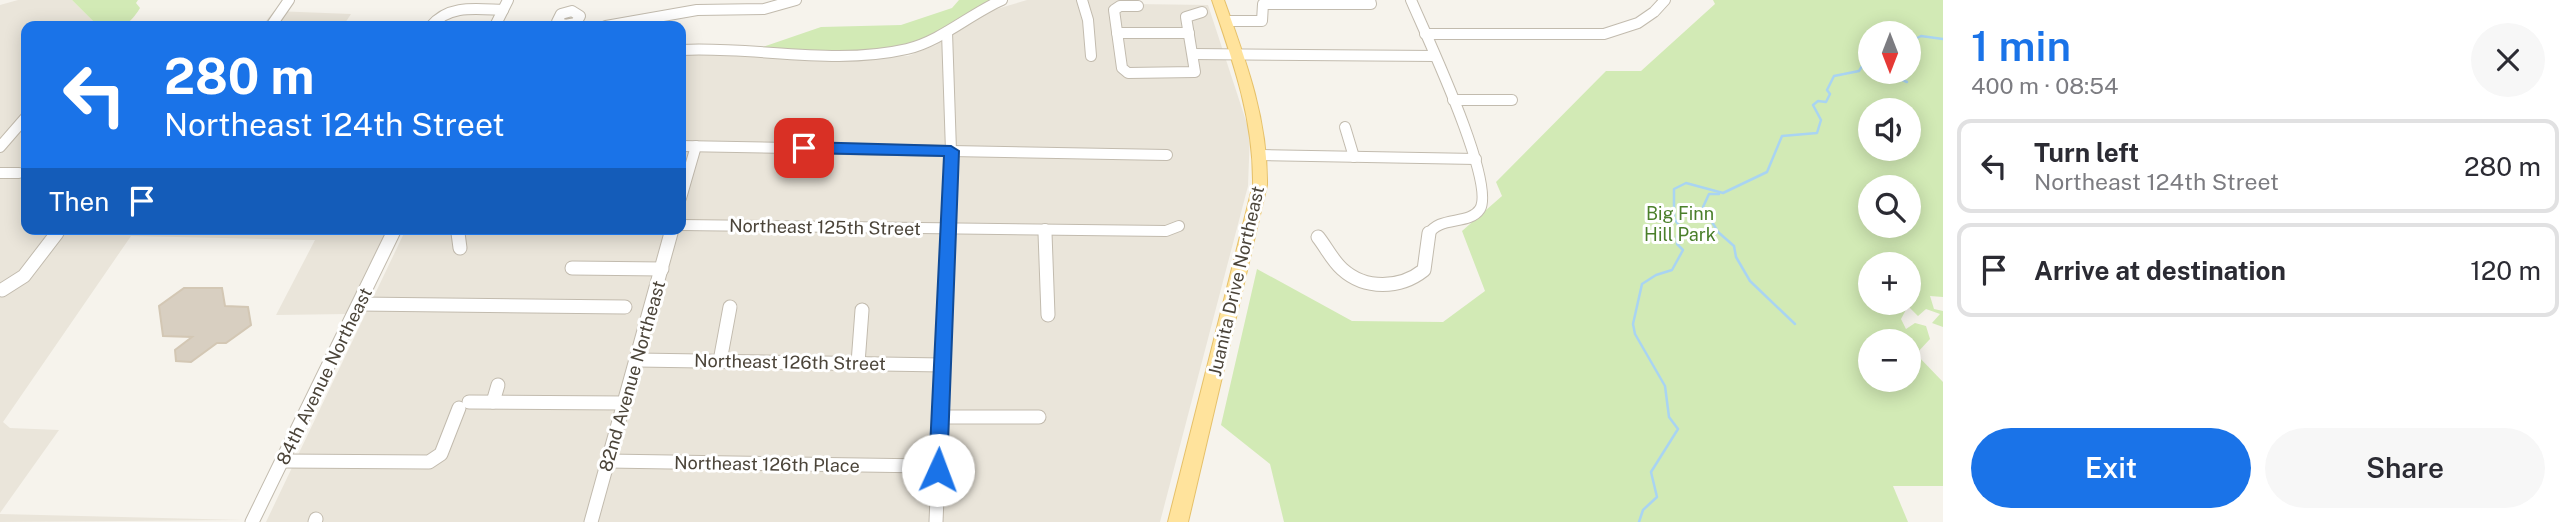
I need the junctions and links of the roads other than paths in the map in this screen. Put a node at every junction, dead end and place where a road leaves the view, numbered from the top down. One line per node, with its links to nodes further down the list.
1 (289, 0): 13 (street)
2 (796, 0): 10 (street)
3 (1002, 0): 19 (street)
4 (1082, 0): 26 (street)
5 (1219, 0): 17 (main road, Juanita Drive Northeast)
6 (1370, 0): 17 (street)
7 (1411, 0): 22 (street)
8 (1665, 0): 18 (street)
9 (506, 5): 14 (street); 15 (street)
10 (715, 5): 16 (street)
11 (1138, 6): 20 (street)
12 (1202, 12): 21 (street)
13 (274, 21)
14 (434, 21)
15 (498, 21)
16 (629, 21)
17 (1225, 21): 25 (main road, Juanita Drive Northeast)
18 (1632, 26): 22 (street)
19 (947, 32): 23 (street); 36 (street)
20 (1117, 33): 21 (street); 24 (street)
21 (1189, 33): 24 (street)
22 (1425, 34): 27 (street)
23 (686, 50)
24 (1193, 54): 25 (street)
25 (1236, 54): 27 (street); 38 (main road, Juanita Drive Northeast)
26 (1091, 56)
27 (1435, 56): 28 (street)
28 (1453, 100): 29 (street); 40 (street)
29 (1512, 100)
30 (21, 122): 32 (street)
31 (1345, 127): 39 (street)
32 (4, 137): 35 (street)
33 (686, 146): 34 (street)
34 (696, 146): 36 (street); 43 (street)
35 (0, 147)
36 (951, 151): 37 (street); 46 (street)
37 (1167, 155)
38 (1262, 155): 39 (street); 77 (main road, Juanita Drive Northeast)
39 (1353, 158): 40 (street)
40 (1476, 159): 52 (street)
41 (0, 173): 42 (street)
42 (19, 173)
43 (686, 179)
44 (686, 225): 46 (street, Northeast 125th Street)
45 (1178, 226): 47 (street, Northeast 125th Street)
46 (947, 228): 47 (street, Northeast 125th Street); 65 (street)
47 (1045, 229): 61 (street)
48 (55, 235): 56 (street)
49 (392, 235): 57 (street, 84th Avenue Northeast)
50 (458, 235): 53 (street)
51 (670, 235): 55 (street, 82nd Avenue Northeast)
52 (1318, 237)
53 (460, 248)
54 (572, 268): 55 (street)
55 (662, 269): 62 (street, 82nd Avenue Northeast)
56 (2, 290)
57 (359, 304): 58 (street); 71 (street, 84th Avenue Northeast)
58 (625, 307)
59 (730, 307): 63 (street)
60 (862, 310): 64 (street)
61 (1048, 315)
62 (638, 360): 63 (street, Northeast 126th Street); 68 (street, 82nd Avenue Northeast)
63 (720, 361): 64 (street, Northeast 126th Street)
64 (858, 363): 65 (street, Northeast 126th Street)
65 (942, 365): 69 (street)
66 (498, 385): 67 (street)
67 (493, 402): 68 (street); 71 (street)
68 (624, 403): 72 (street, 82nd Avenue Northeast)
69 (940, 417): 70 (street); 76 (street)
70 (1039, 417)
71 (282, 461): 74 (street, 84th Avenue Northeast)
72 (607, 461): 73 (street, Northeast 126th Place); 75 (street, 82nd Avenue Northeast)
73 (927, 466)
74 (252, 522)
75 (591, 522)
76 (936, 522)
77 (1178, 522)

